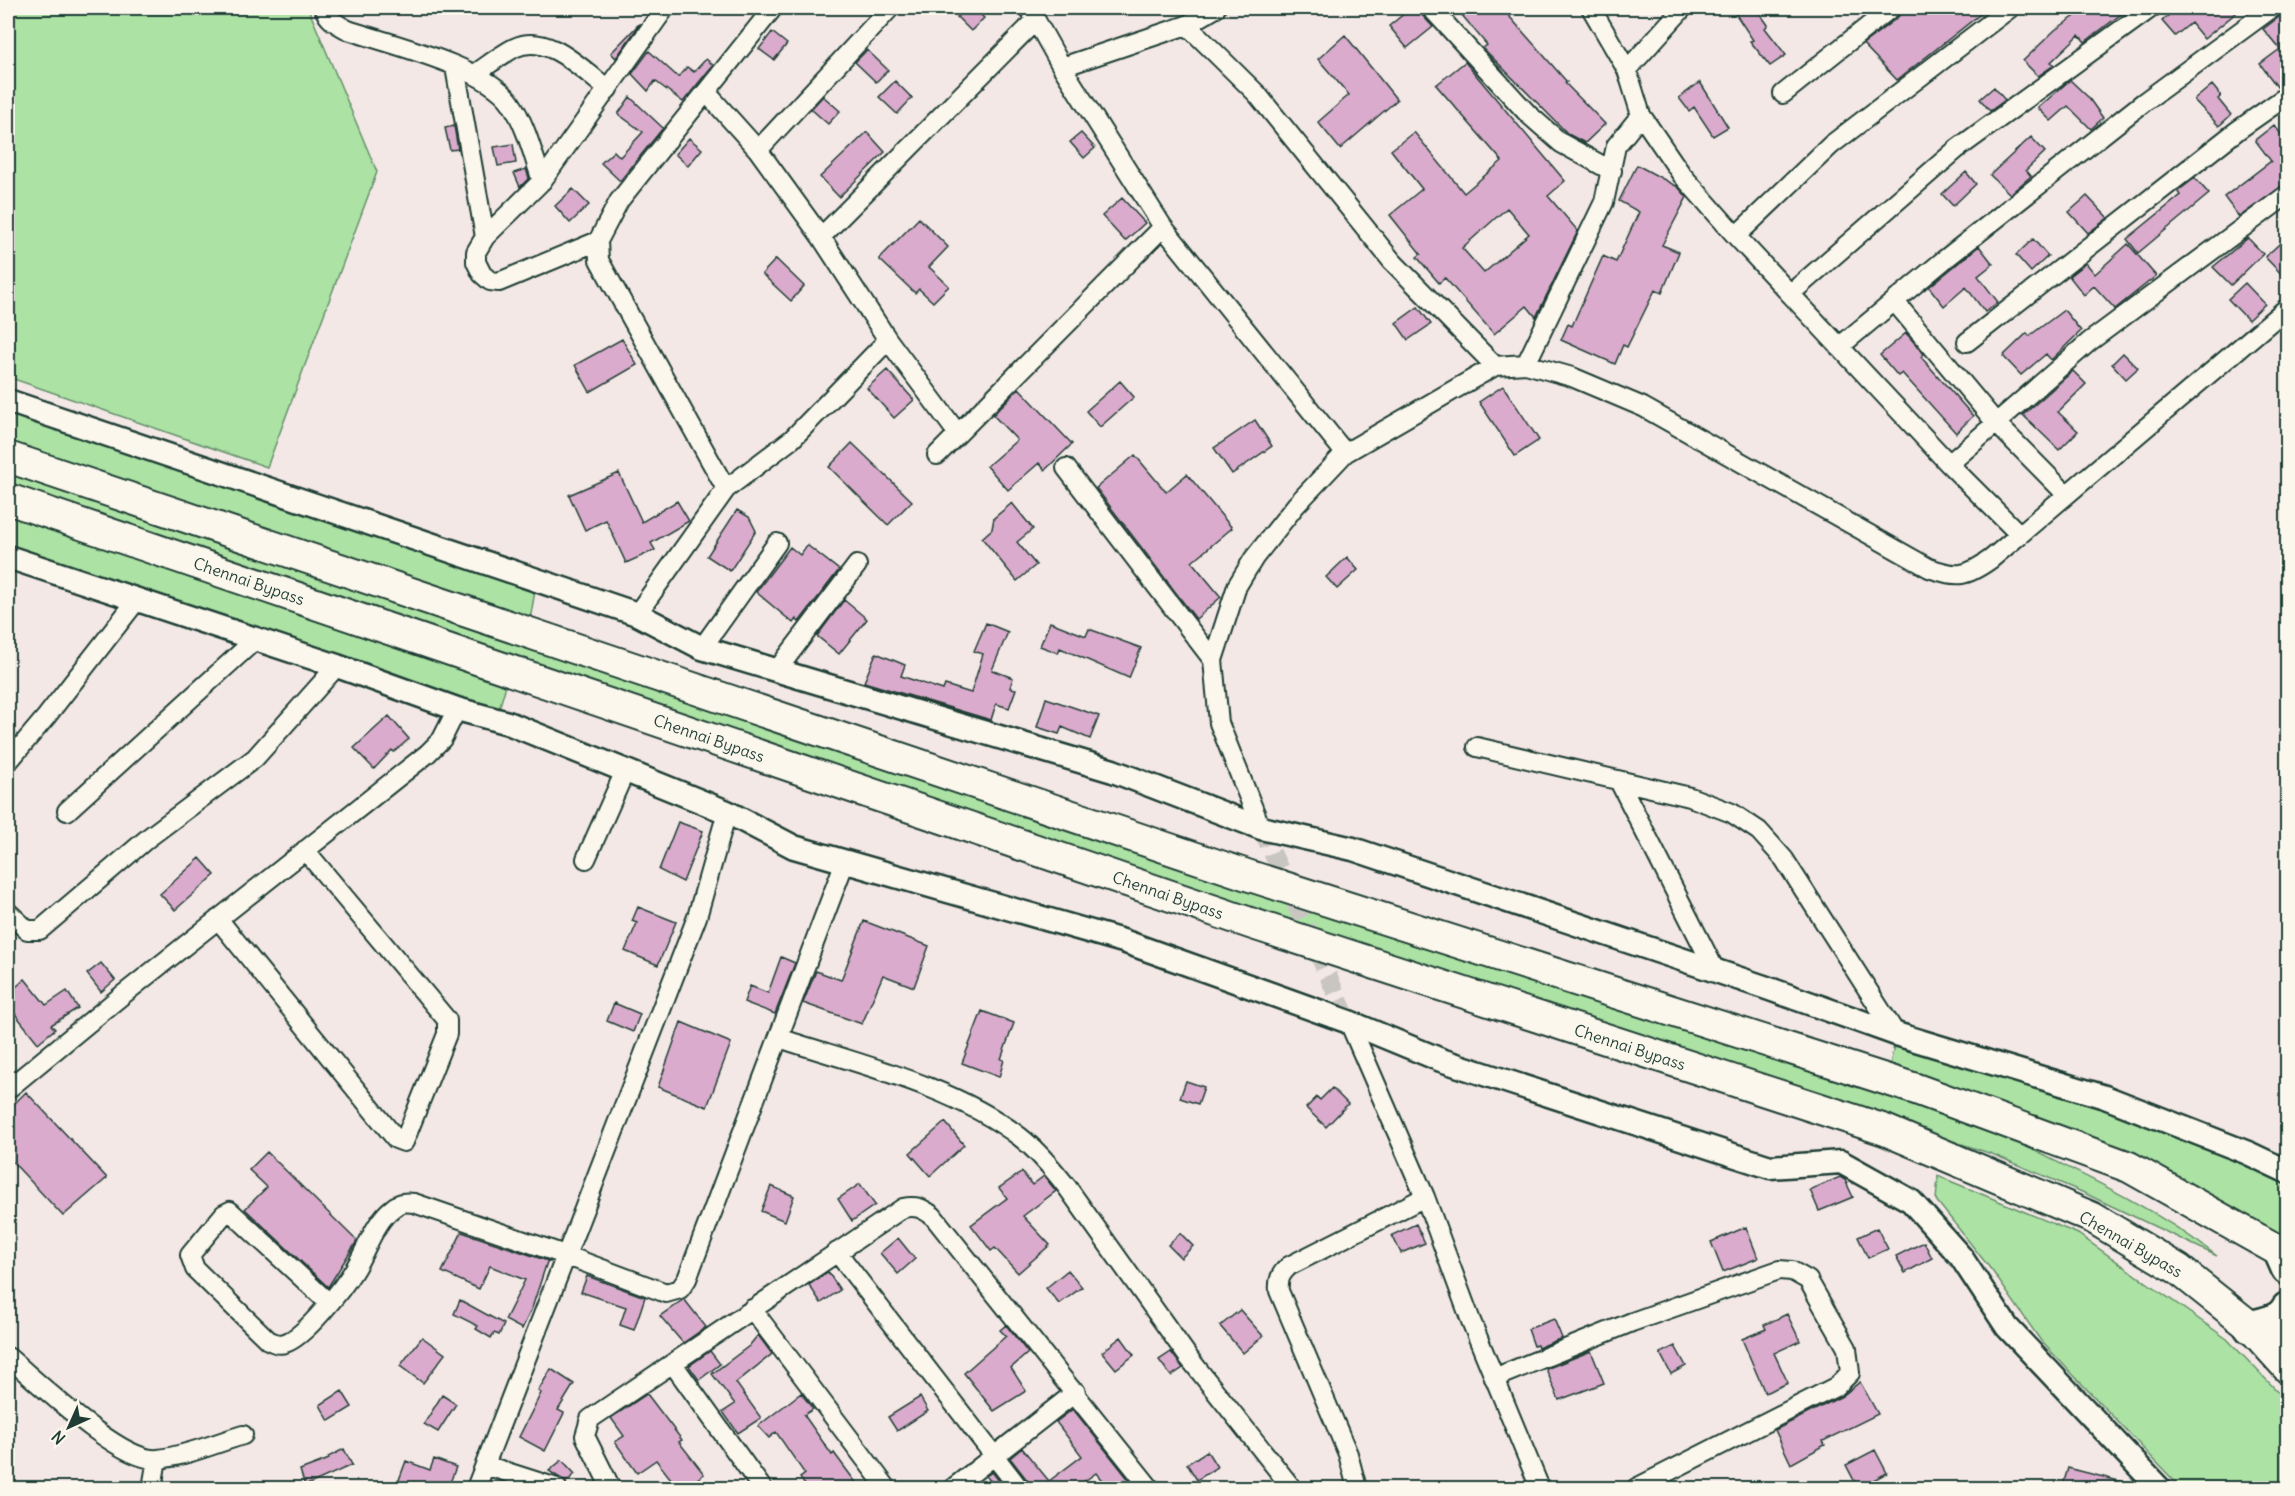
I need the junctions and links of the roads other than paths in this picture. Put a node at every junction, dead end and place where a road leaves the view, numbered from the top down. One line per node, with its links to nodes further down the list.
1 (324, 8): 15 (street)
2 (665, 8): 19 (street)
3 (773, 8): 20 (street)
4 (890, 8): 24 (street)
5 (1216, 8): 14 (street)
6 (1431, 8): 25 (street)
7 (1591, 8): 17 (street)
8 (1683, 8): 17 (street)
9 (1891, 8): 21 (street)
10 (2010, 8): 29 (street)
11 (2151, 8): 33 (street)
12 (2272, 8): 34 (street)
13 (1033, 14): 16 (street); 31 (street)
14 (1187, 25): 16 (street); 40 (street)
15 (455, 67): 18 (street); 30 (street)
16 (1062, 67): 28 (street)
17 (1627, 70): 23 (street)
18 (475, 74): 19 (street); 26 (street)
19 (608, 89): 26 (street)
20 (706, 92): 24 (street); 32 (street)
21 (1783, 94)
22 (2288, 95): 37 (street)
23 (1641, 115): 25 (street); 29 (street)
24 (758, 150): 31 (street)
25 (1612, 171): 39 (street)
26 (542, 180): 30 (street)
27 (2288, 194): 42 (street)
28 (1163, 227): 43 (street); 44 (street)
29 (1736, 236): 33 (street)
30 (485, 237): 32 (street)
31 (821, 237): 36 (street)
32 (598, 241): 49 (street)
33 (1790, 294): 38 (street)
34 (1895, 302): 38 (street); 42 (street)
35 (2288, 307): 50 (street)
36 (888, 340): 43 (street); 49 (street)
37 (1967, 342)
38 (1839, 347): 47 (street)
39 (1526, 364): 40 (street); 52 (street)
40 (1495, 366): 44 (street)
41 (8, 401): 57 (street)
42 (1996, 423): 47 (street); 50 (street)
43 (958, 434): 45 (street)
44 (1345, 453): 60 (street)
45 (937, 455)
46 (8, 457): 85 (highway)
47 (1948, 464): 52 (street)
48 (1066, 468): 60 (street)
49 (726, 489): 57 (street)
50 (2066, 494): 52 (street)
51 (8, 498): 89 (highway, Chennai Bypass)
52 (2019, 534)
53 (777, 543): 59 (street)
54 (8, 557): 56 (street)
55 (858, 565): 62 (street)
56 (136, 600): 58 (street); 65 (street)
57 (637, 614): 59 (street)
58 (256, 639): 61 (street); 68 (street)
59 (702, 648): 62 (street)
60 (1213, 660): 70 (street)
61 (337, 666): 63 (street); 74 (street)
62 (777, 670): 70 (street)
63 (457, 709): 66 (street); 71 (street)
64 (1477, 747): 67 (street)
65 (8, 762)
66 (625, 771): 69 (street); 72 (street)
67 (1619, 780): 76 (street); 78 (street)
68 (67, 811)
69 (727, 812): 73 (street); 84 (street)
70 (1261, 828): 76 (street)
71 (306, 850): 75 (street); 75 (street)
72 (586, 859)
73 (844, 864): 77 (street); 79 (street)
74 (8, 912)
75 (218, 919): 80 (street)
76 (1715, 970): 78 (street)
77 (1348, 1022): 82 (street); 112 (street)
78 (1896, 1034): 81 (street)
79 (779, 1038): 84 (street); 108 (street)
80 (8, 1089)
81 (2288, 1172)
82 (1425, 1197): 93 (street); 109 (street)
83 (837, 1252): 87 (street); 94 (street); 96 (street)
84 (566, 1254): 86 (street); 98 (street)
85 (2285, 1259)
86 (328, 1302): 86 (street)
87 (752, 1309): 91 (street); 104 (street)
88 (2288, 1309): 89 (highway)
89 (2251, 1327): 92 (highway, Chennai Bypass)
90 (8, 1357): 97 (street)
91 (673, 1364): 102 (street); 103 (street)
92 (2288, 1368)
93 (1494, 1378): 110 (street); 111 (street)
94 (1076, 1392): 96 (street); 107 (street)
95 (243, 1435): 97 (street)
96 (995, 1458): 105 (street); 106 (street)
97 (157, 1459): 99 (street)
98 (485, 1465): 100 (street); 101 (street)
99 (152, 1488)
100 (476, 1488)
101 (557, 1488)
102 (611, 1488)
103 (762, 1488)
104 (887, 1488)
105 (953, 1488)
106 (1019, 1488)
107 (1150, 1488)
108 (1292, 1488)
109 (1357, 1488)
110 (1540, 1488)
111 (1636, 1488)
112 (2159, 1488)

